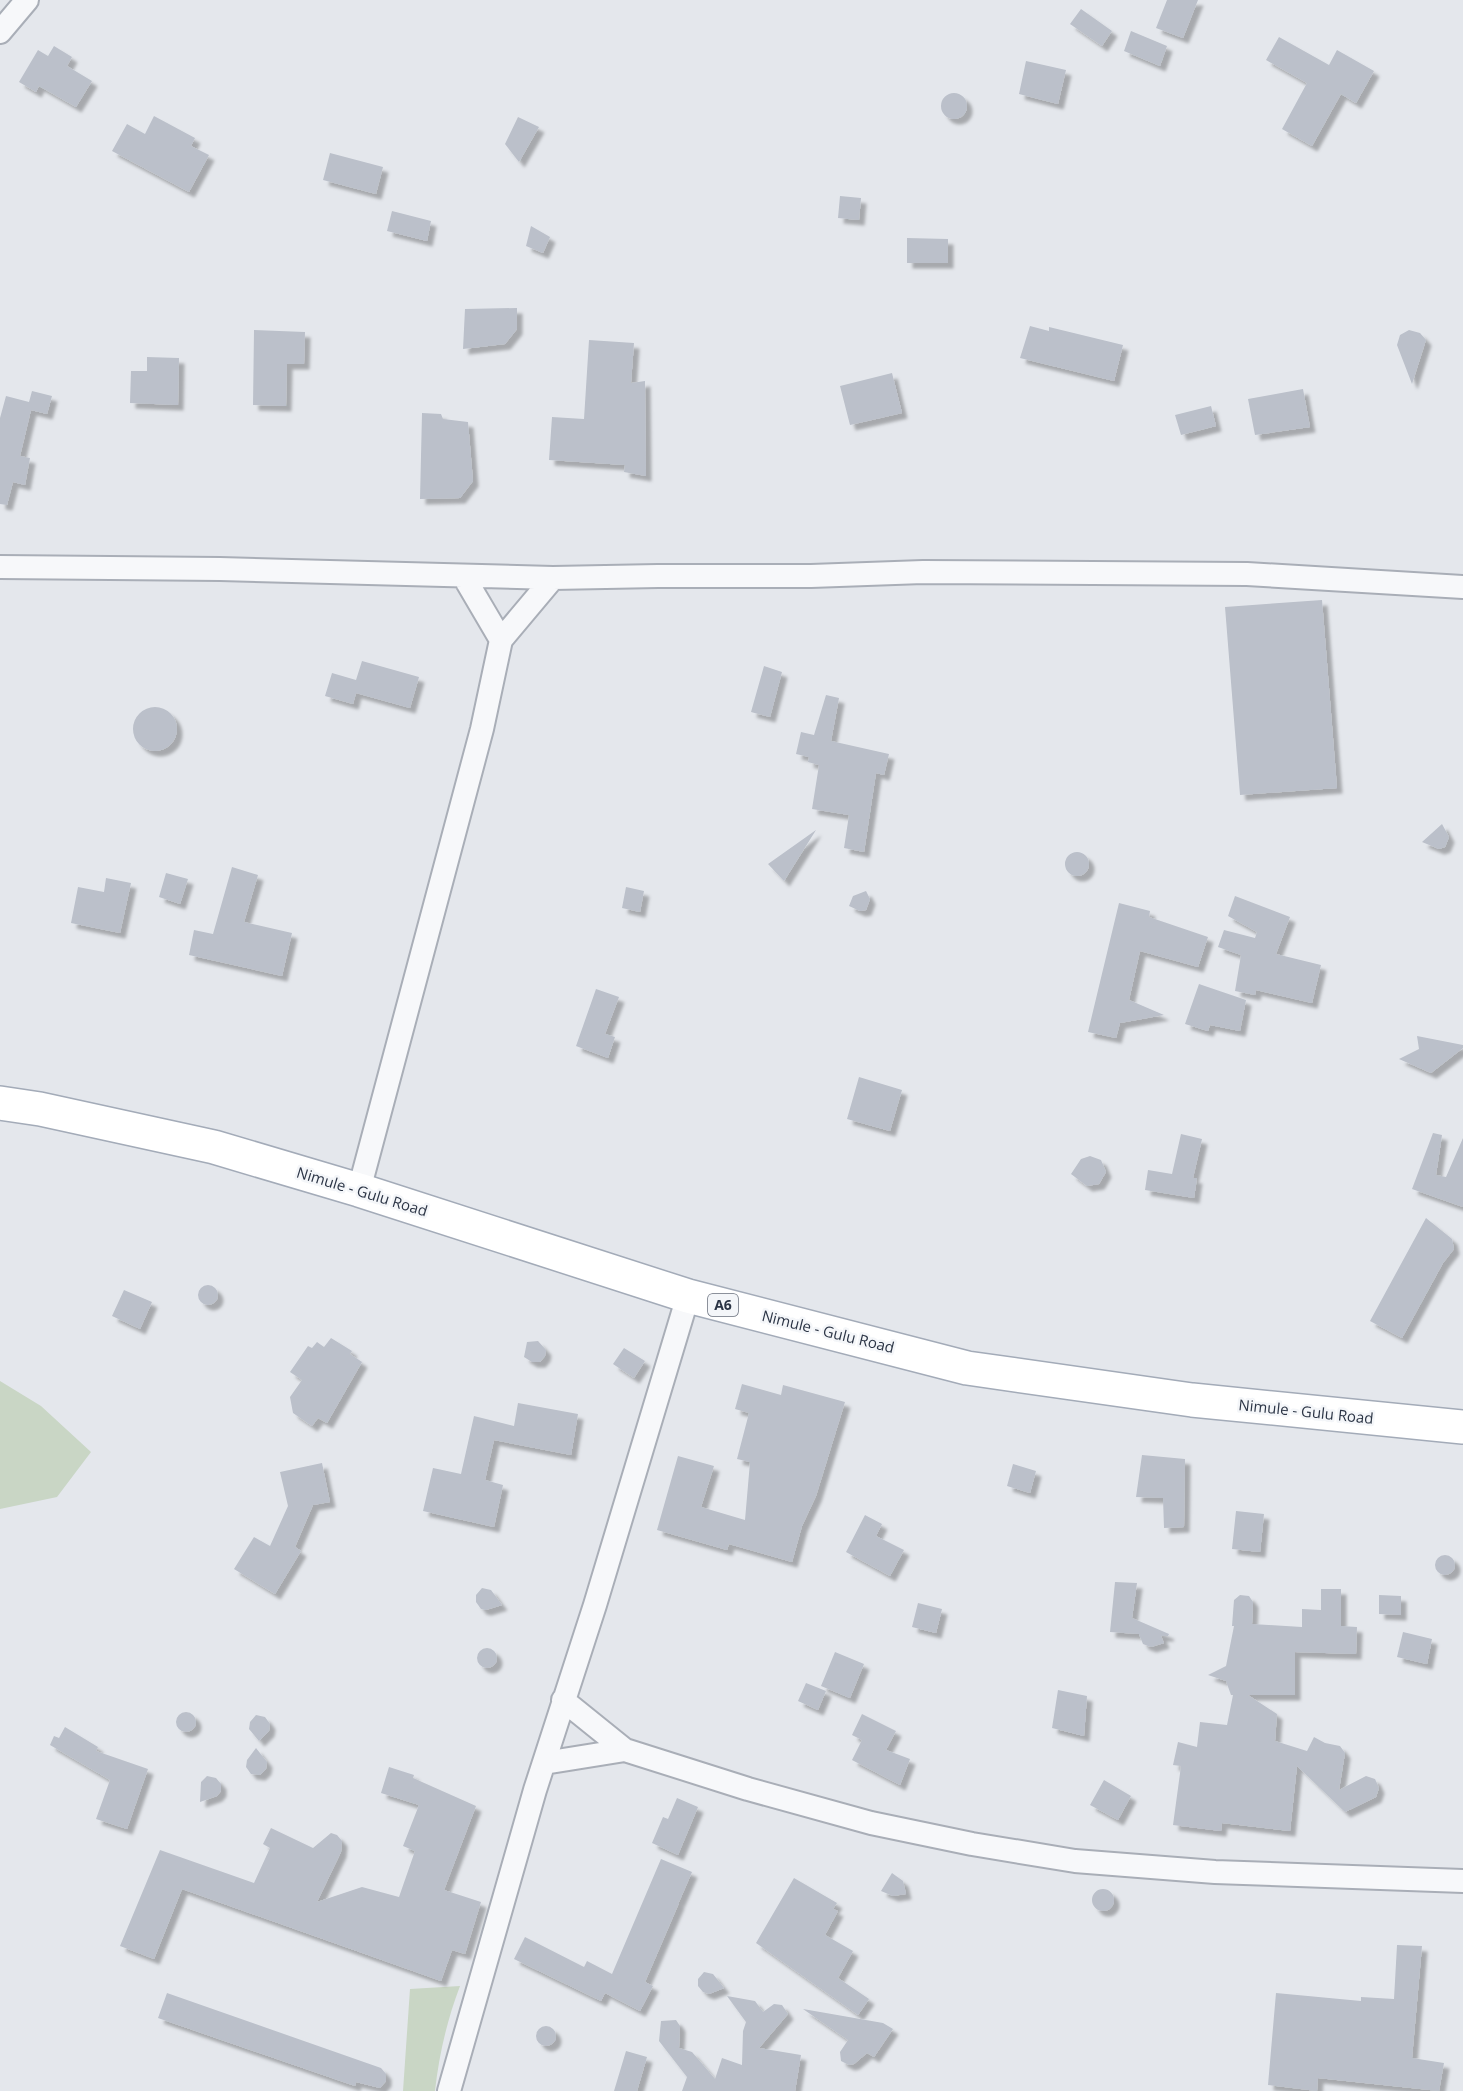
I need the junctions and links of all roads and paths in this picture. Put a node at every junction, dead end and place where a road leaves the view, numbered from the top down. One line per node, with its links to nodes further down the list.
1 (27, 0): 2 (street)
2 (0, 32)
3 (0, 567): 4 (street)
4 (464, 577): 5 (street); 7 (street)
5 (553, 578): 6 (street); 7 (street)
6 (1463, 587)
7 (501, 640): 9 (street)
8 (0, 1103): 9 (main road, Nimule - Gulu Road / A6)
9 (359, 1190): 10 (main road, Nimule - Gulu Road / A6)
10 (688, 1296): 11 (main road, Nimule - Gulu Road / A6); 12 (street)
11 (1463, 1427)
12 (563, 1700): 13 (street); 14 (street)
13 (625, 1750): 14 (street); 15 (street)
14 (544, 1763): 16 (street)
15 (1463, 1881)
16 (449, 2091)

